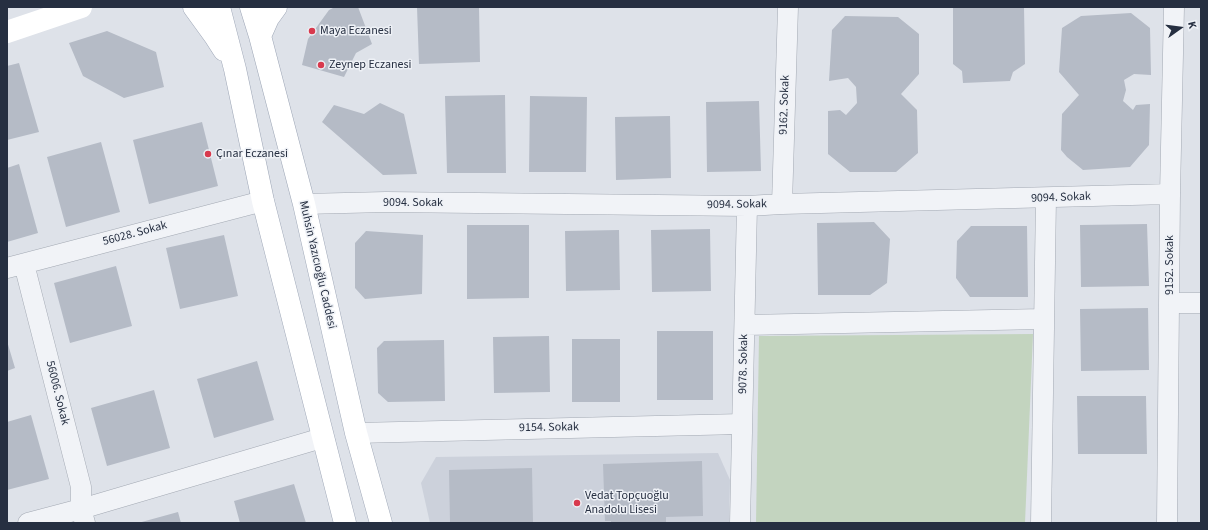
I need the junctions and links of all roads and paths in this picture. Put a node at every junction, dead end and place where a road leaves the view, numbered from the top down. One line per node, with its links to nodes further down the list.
1 (81, 7): 8 (main road)
2 (194, 7): 10 (main road)
3 (219, 7): 10 (main road)
4 (251, 7): 9 (main road, Muhsin Yazıcıoğlu Caddesi)
5 (276, 7): 9 (main road)
6 (788, 7): 15 (street, 9162. Sokak)
7 (1174, 7): 11 (street, 9152. Sokak)
8 (7, 32)
9 (260, 36): 14 (main road, Muhsin Yazıcıoğlu Caddesi)
10 (235, 69): 13 (main road)
11 (1170, 194): 12 (street, 9094. Sokak); 18 (street, 9152. Sokak)
12 (1046, 198): 15 (street, 9094. Sokak); 20 (street)
13 (263, 201): 17 (street, 56028. Sokak); 24 (main road)
14 (304, 204): 16 (street, 9094. Sokak); 23 (main road, Muhsin Yazıcıoğlu Caddesi)
15 (782, 204): 16 (street, 9094. Sokak)
16 (747, 206): 21 (street, 9078. Sokak)
17 (15, 266): 25 (street, 56006. Sokak)
18 (1169, 303): 19 (street); 31 (street, 9152. Sokak)
19 (1201, 303)
20 (1043, 319): 21 (street); 30 (street)
21 (745, 325): 22 (street, 9078. Sokak)
22 (742, 424): 23 (street, 9154. Sokak); 29 (street, 9078. Sokak)
23 (356, 433): 28 (main road, Muhsin Yazıcıoğlu Caddesi)
24 (322, 438): 25 (street); 27 (main road)
25 (83, 516): 26 (street)
26 (28, 523)
27 (345, 523)
28 (381, 523)
29 (740, 523)
30 (1041, 523)
31 (1167, 523)

